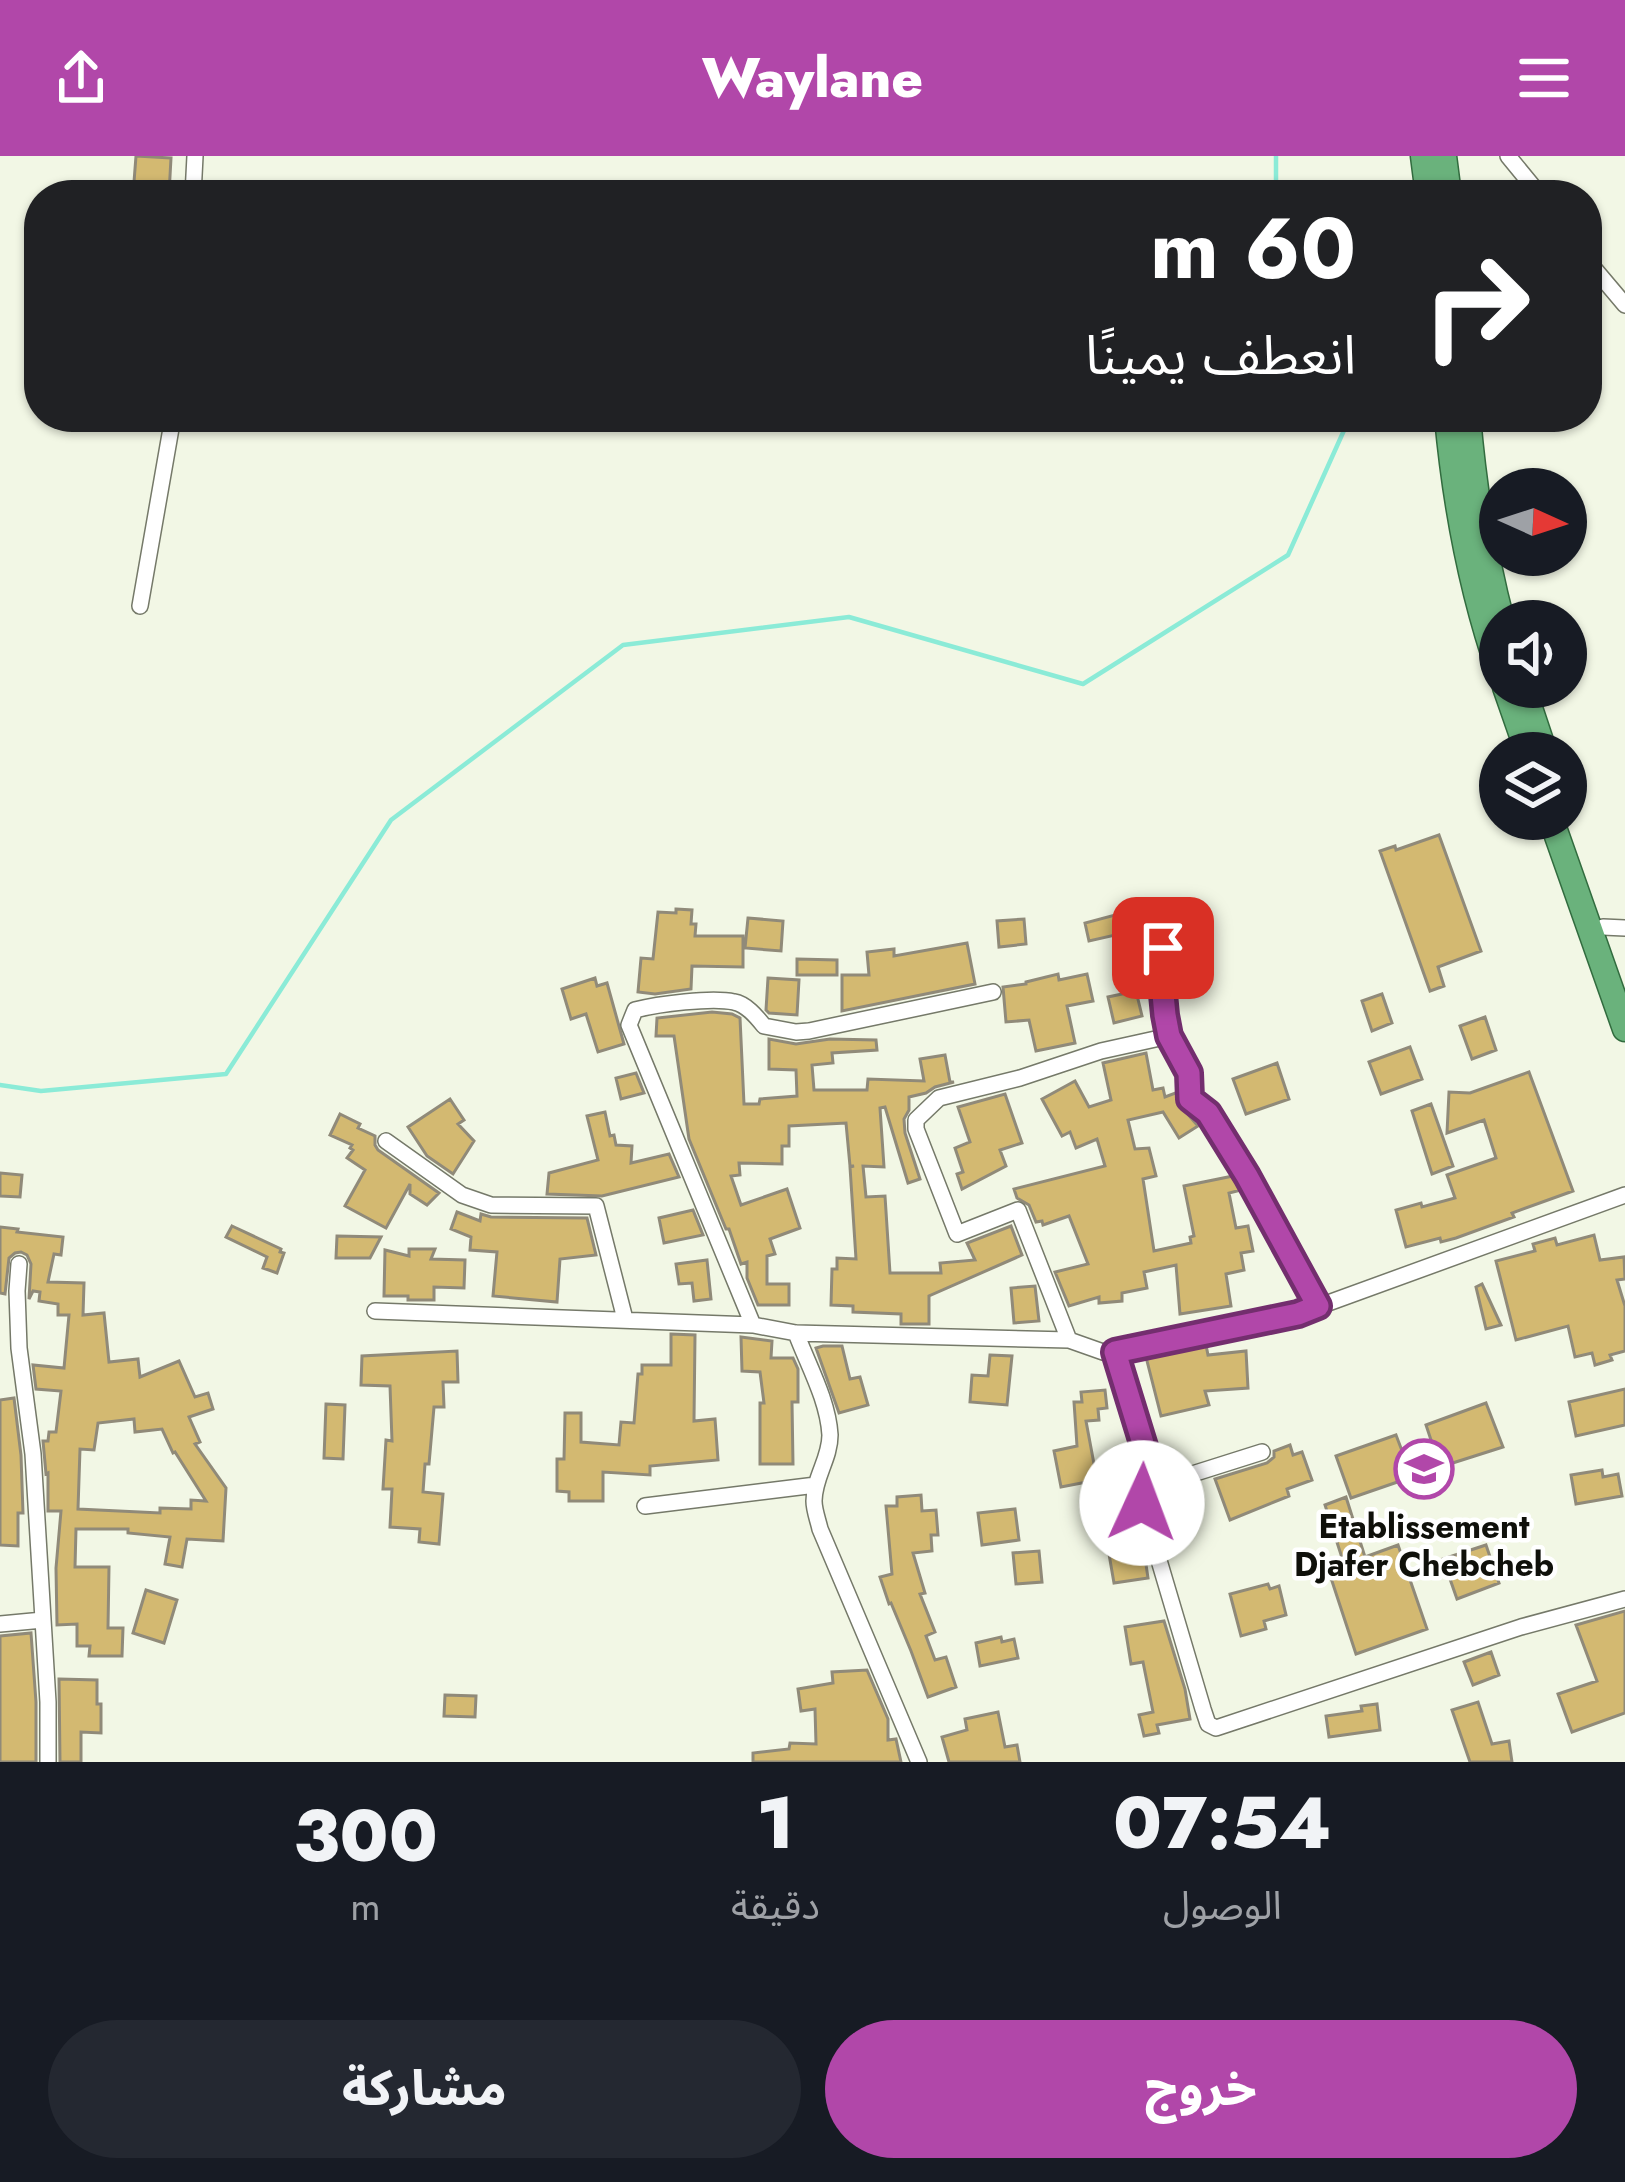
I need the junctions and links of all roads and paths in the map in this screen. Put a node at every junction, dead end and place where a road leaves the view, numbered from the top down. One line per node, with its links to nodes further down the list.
1 (1508, 156): 2 (street)
2 (1528, 180)
3 (1602, 278): 4 (street)
4 (1625, 305)
5 (170, 432): 10 (street)
6 (1450, 432): 9 (highway)
7 (1469, 432): 8 (highway)
8 (1497, 600)
9 (1479, 604)
10 (140, 606)
11 (1558, 840): 17 (highway)
12 (1576, 840): 13 (highway)
13 (1614, 927): 15 (highway)
14 (1163, 948): 18 (street)
15 (1625, 983)
16 (993, 992): 25 (street)
17 (1625, 1030)
18 (1169, 1036): 22 (street); 27 (street)
19 (386, 1141): 24 (street)
20 (1625, 1195): 22 (street)
21 (20, 1264): 34 (street)
22 (1318, 1306): 28 (street)
23 (375, 1311): 24 (street)
24 (625, 1319): 25 (street)
25 (753, 1325): 26 (street)
26 (796, 1333): 27 (street); 30 (street)
27 (1069, 1340): 28 (street)
28 (1115, 1352): 31 (street)
29 (1262, 1452): 31 (street)
30 (816, 1485): 32 (street); 37 (street)
31 (1145, 1489): 33 (street)
32 (645, 1506)
33 (1625, 1598)
34 (43, 1620): 35 (street); 36 (street)
35 (0, 1624)
36 (48, 1762)
37 (919, 1762)

